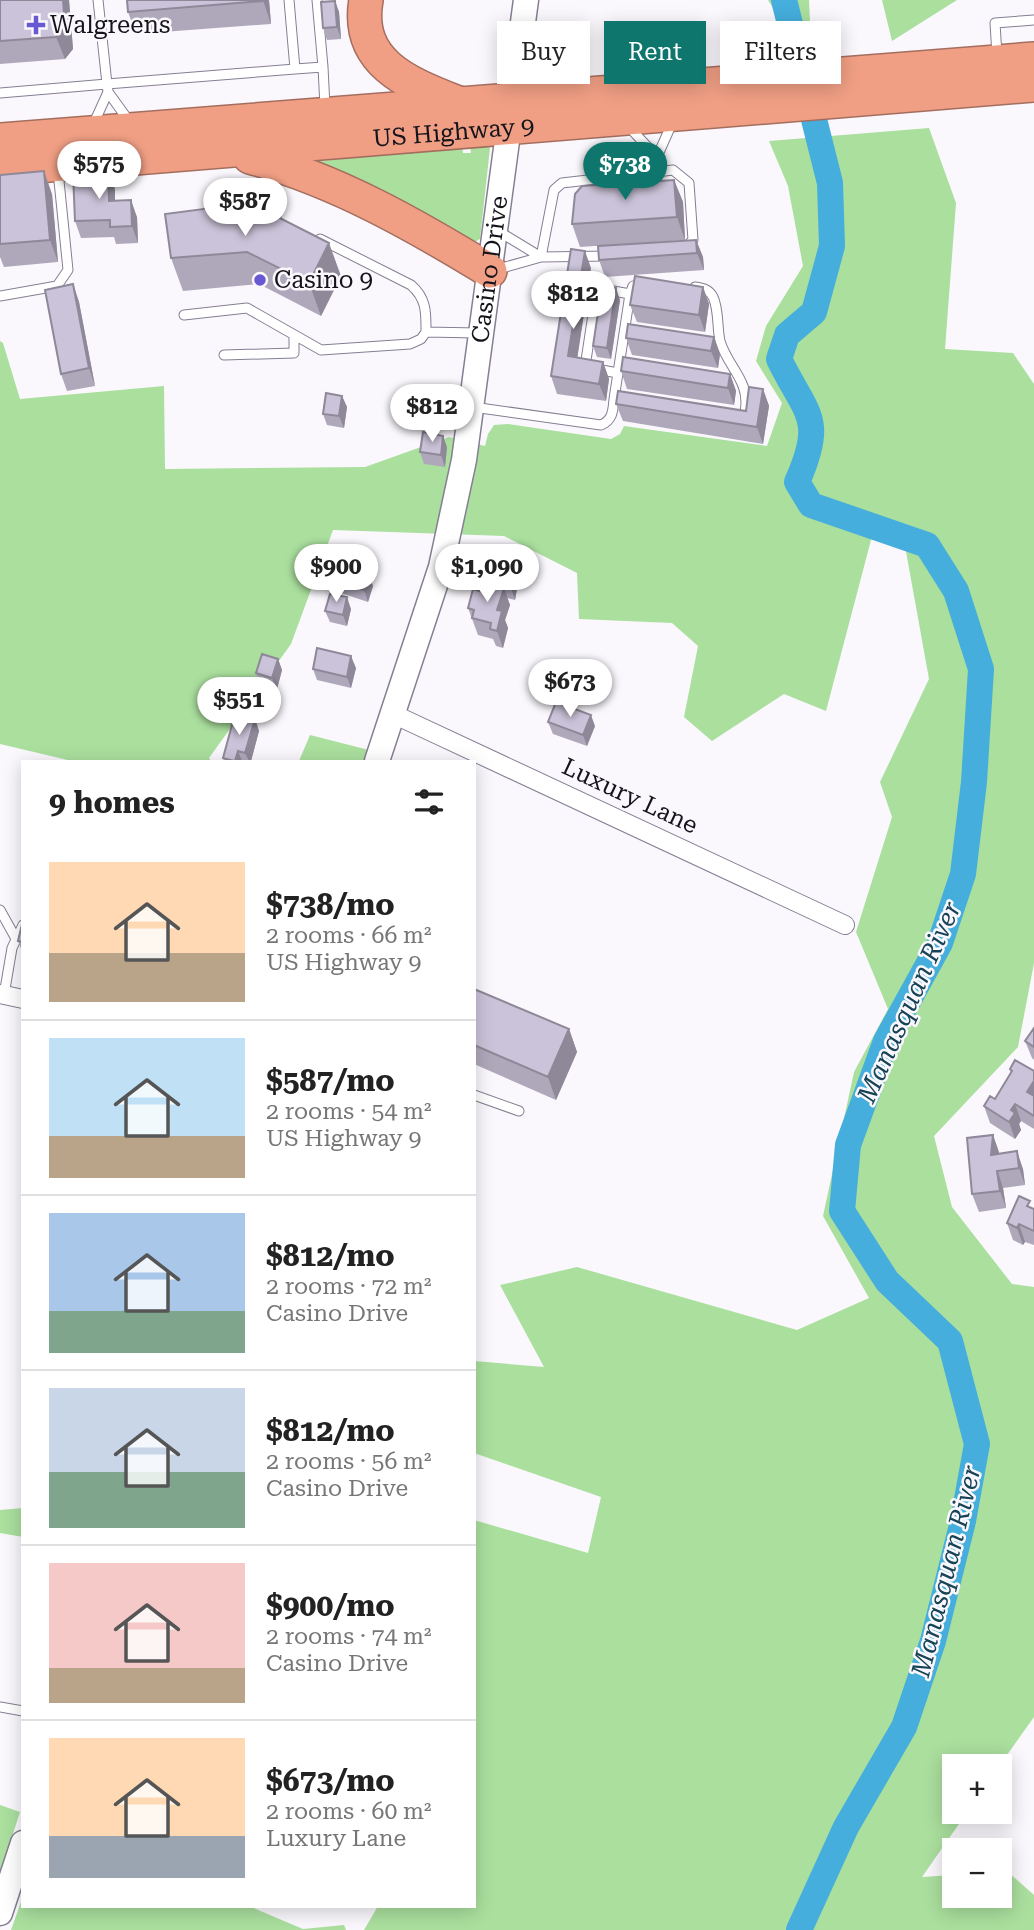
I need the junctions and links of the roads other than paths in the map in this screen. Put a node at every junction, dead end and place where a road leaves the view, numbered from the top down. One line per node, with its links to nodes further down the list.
1 (98, 0): 13 (lane)
2 (289, 0): 10 (lane)
3 (317, 0): 9 (lane)
4 (366, 0): 16 (highway)
5 (526, 0): 17 (street, Casino Drive)
6 (1034, 20): 8 (lane)
7 (1034, 59): 8 (highway, US Highway 9)
8 (998, 62): 11 (highway, US Highway 9)
9 (323, 67): 10 (lane); 19 (lane)
10 (295, 69): 13 (lane)
11 (875, 84): 12 (highway, US Highway 9); 15 (highway, US Highway 9)
12 (1034, 85)
13 (107, 88): 14 (lane); 21 (lane); 22 (lane)
14 (0, 93)
15 (745, 95): 17 (highway, US Highway 9); 18 (highway, US Highway 9)
16 (464, 105): 17 (highway, US Highway 9); 19 (highway, US Highway 9)
17 (511, 113): 20 (highway, US Highway 9); 24 (highway, US Highway 9); 31 (street, Casino Drive)
18 (676, 114): 20 (highway, US Highway 9); 25 (lane)
19 (326, 117): 21 (highway, US Highway 9)
20 (616, 118): 25 (lane)
21 (137, 132): 22 (highway, US Highway 9)
22 (89, 135): 23 (highway, US Highway 9)
23 (0, 141)
24 (228, 151): 26 (highway, US Highway 9); 36 (highway)
25 (657, 157): 28 (lane)
26 (58, 164): 27 (highway, US Highway 9); 40 (lane)
27 (0, 169)
28 (657, 172): 33 (lane); 35 (lane)
29 (240, 214): 30 (lane)
30 (290, 223)
31 (496, 229): 35 (lane); 36 (street, Casino Drive)
32 (314, 236): 44 (lane)
33 (673, 249)
34 (624, 255): 35 (lane)
35 (541, 257): 36 (lane)
36 (490, 271): 45 (street, Casino Drive)
37 (652, 285): 39 (lane)
38 (680, 286): 48 (lane)
39 (630, 294): 42 (lane); 51 (lane)
40 (0, 296)
41 (184, 315): 46 (lane)
42 (625, 329): 43 (lane); 51 (lane)
43 (638, 331)
44 (426, 332): 45 (lane); 46 (lane)
45 (483, 333): 56 (street, Casino Drive)
46 (294, 335): 49 (lane)
47 (707, 341): 48 (lane)
48 (721, 343): 53 (lane)
49 (224, 355)
50 (634, 366): 51 (lane)
51 (619, 368): 54 (lane)
52 (730, 380): 53 (lane)
53 (744, 382): 57 (lane)
54 (614, 399): 55 (lane); 56 (lane)
55 (639, 402)
56 (473, 408): 58 (street, Casino Drive)
57 (732, 416)
58 (393, 714): 59 (street, Casino Drive); 61 (street, Luxury Lane)
59 (377, 760)
60 (0, 910): 63 (lane)
61 (845, 925)
62 (21, 928): 63 (lane)
63 (16, 937): 64 (lane)
64 (2, 995): 65 (street)
65 (21, 999)
66 (476, 1096): 67 (lane)
67 (519, 1111)
68 (0, 1707): 69 (lane)
69 (21, 1712)
70 (21, 1849): 71 (street)
71 (0, 1913)

